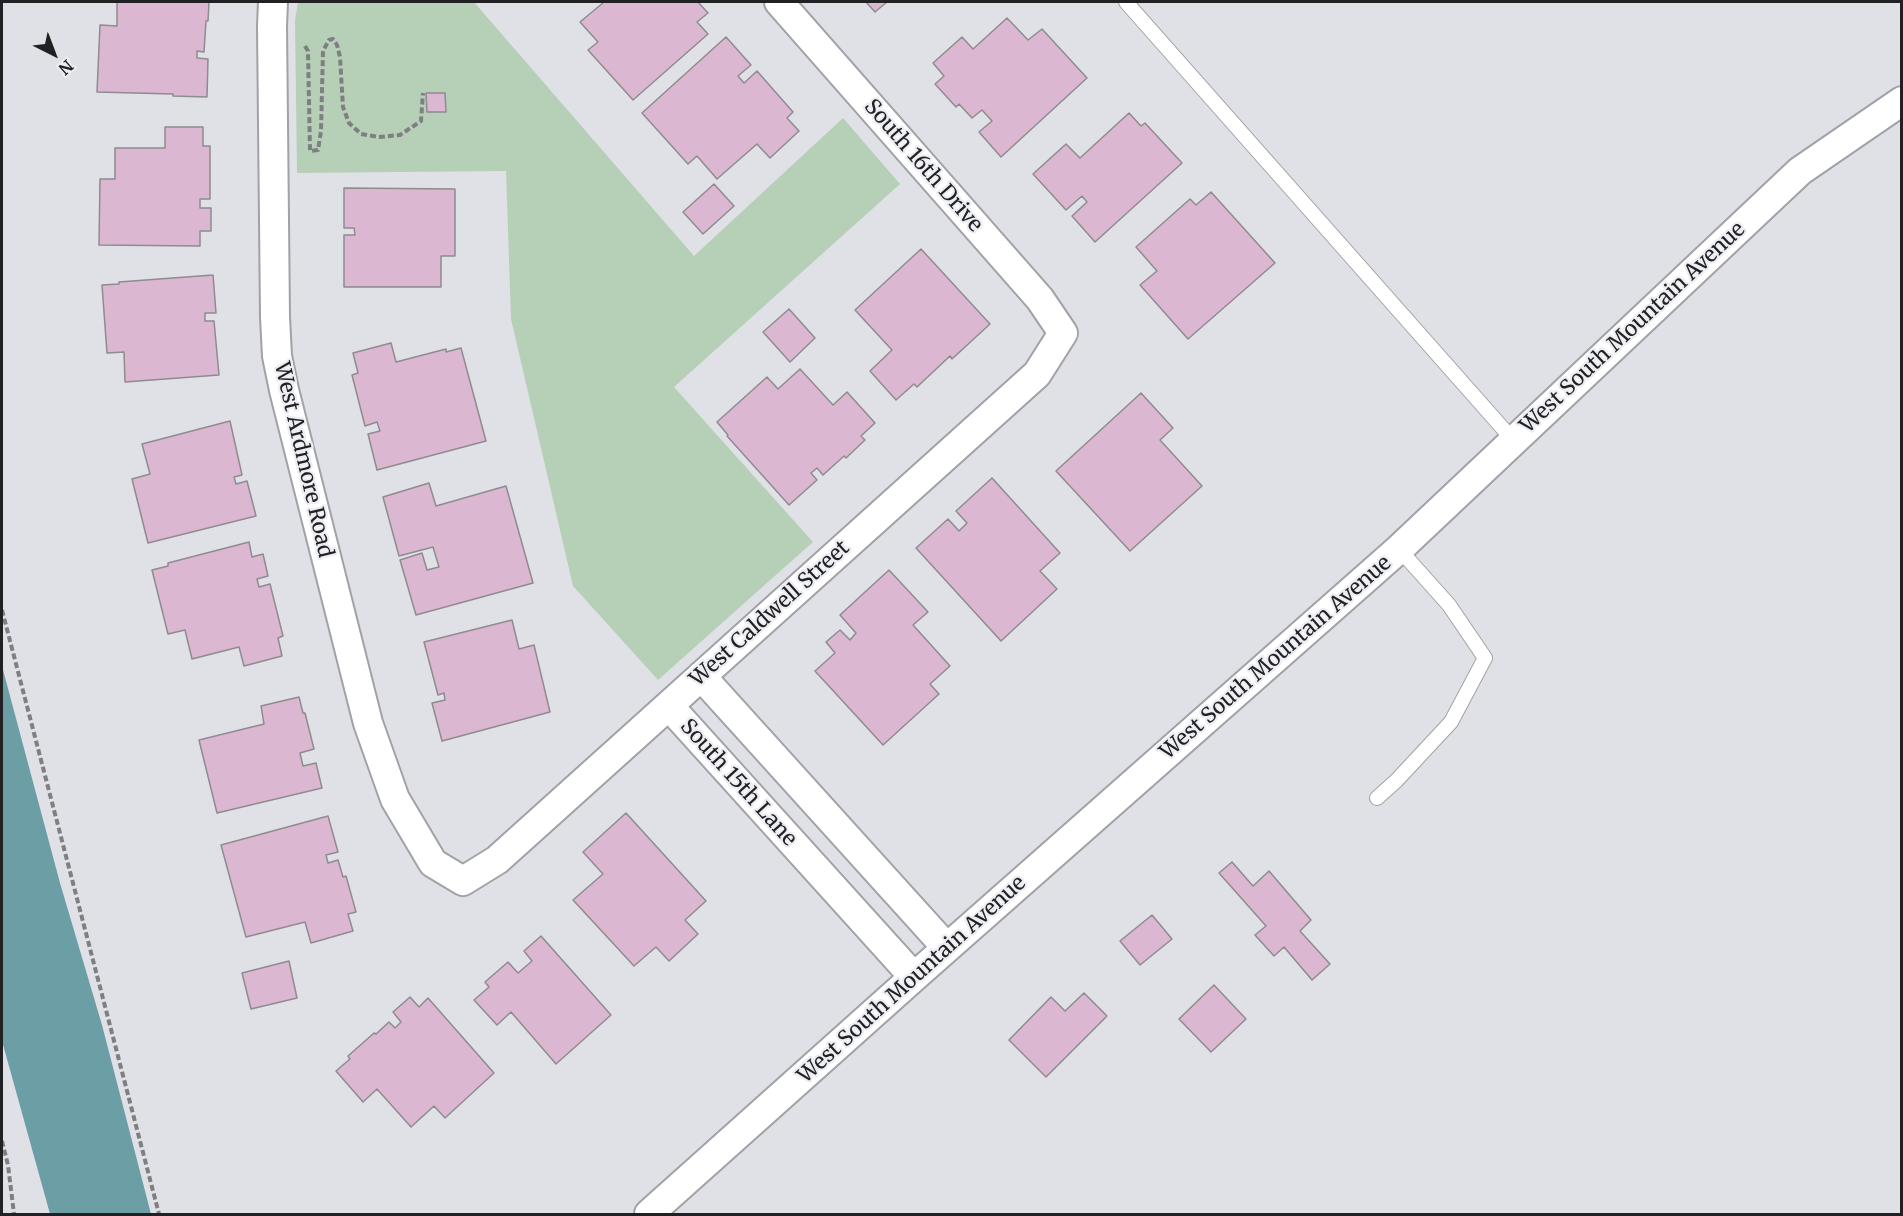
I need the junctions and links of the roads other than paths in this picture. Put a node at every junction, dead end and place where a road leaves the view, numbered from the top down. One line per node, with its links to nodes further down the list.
1 (779, 2): 5 (street, South 16th Drive)
2 (1125, 2): 6 (lane)
3 (273, 14): 13 (street, West Ardmore Road)
4 (1902, 101): 6 (street, West South Mountain Avenue)
5 (1063, 333): 8 (street, West Caldwell Street)
6 (1514, 441): 7 (street, West South Mountain Avenue)
7 (1399, 549): 10 (lane); 14 (street, West South Mountain Avenue)
8 (702, 676): 9 (street, West Caldwell Street); 11 (street)
9 (669, 706): 12 (street, South 15th Lane); 13 (street, West Caldwell Street)
10 (1377, 798)
11 (842, 831): 12 (street, South 15th Lane); 14 (street)
12 (808, 861): 15 (street, South 15th Lane)
13 (463, 881)
14 (947, 948): 15 (street, West South Mountain Avenue)
15 (914, 977): 16 (street, West South Mountain Avenue)
16 (649, 1215)

